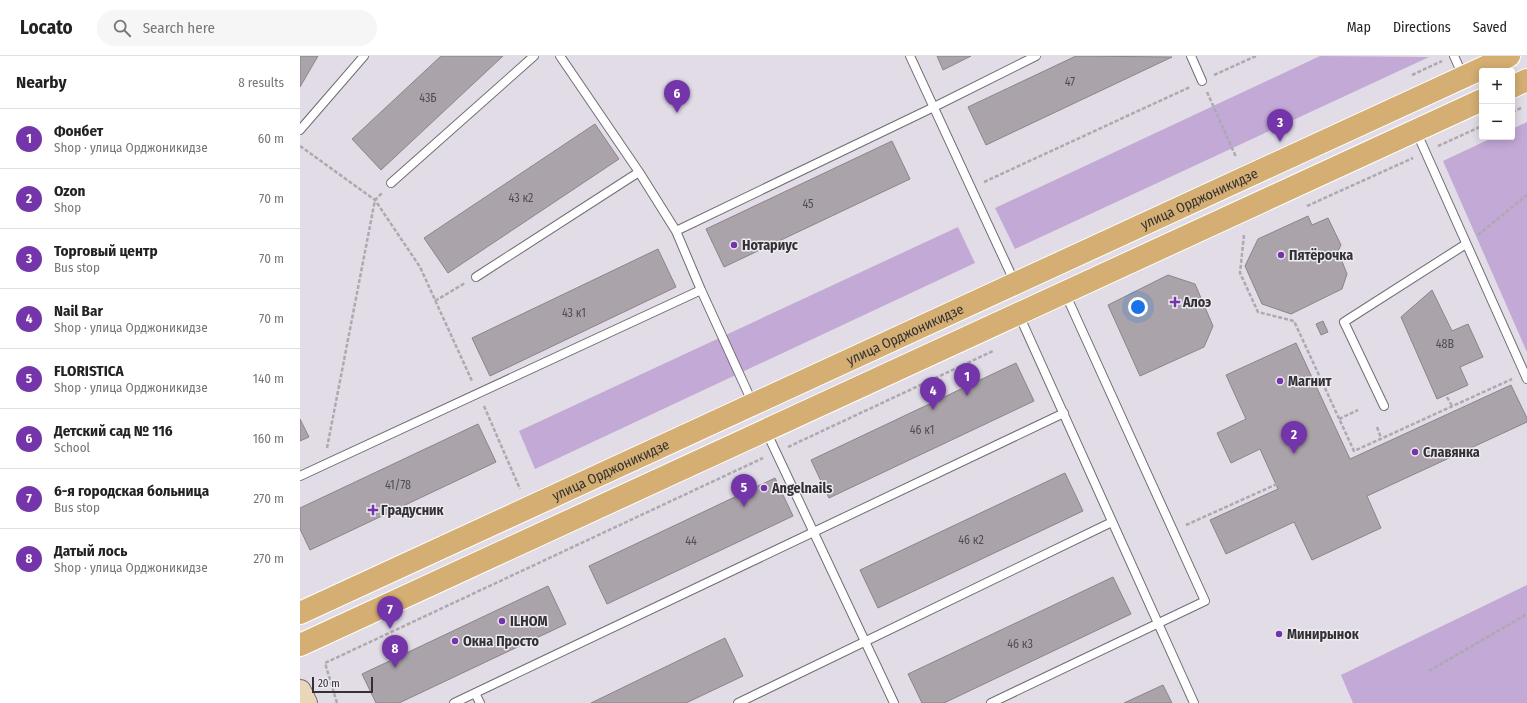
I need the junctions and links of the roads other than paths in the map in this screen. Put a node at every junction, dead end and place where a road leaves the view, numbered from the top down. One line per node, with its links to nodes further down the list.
1 (364, 56): 16 (lane)
2 (534, 56): 19 (lane)
3 (560, 56): 18 (lane)
4 (910, 56): 15 (lane)
5 (1036, 56): 15 (lane)
6 (1191, 56): 11 (lane)
7 (1454, 56): 9 (lane)
8 (1509, 56): 9 (main road, улица Орджоникидзе)
9 (1463, 77): 13 (main road, улица Орджоникидзе)
10 (1527, 80): 12 (main road)
11 (1202, 81)
12 (1515, 85)
13 (1432, 92): 17 (main road); 23 (main road, улица Орджоникидзе)
14 (1479, 101): 17 (main road, улица Орджоникидзе)
15 (934, 107): 20 (lane); 23 (lane)
16 (300, 130)
17 (1416, 131): 21 (lane); 25 (main road, улица Орджоникидзе)
18 (639, 172): 20 (lane); 22 (lane)
19 (391, 183)
20 (676, 231): 24 (lane)
21 (1466, 244): 27 (lane); 29 (lane)
22 (476, 277)
23 (1015, 284): 28 (main road, улица Орджоникидзе)
24 (701, 290): 28 (lane); 32 (lane)
25 (1065, 292): 26 (main road, улица Орджоникидзе); 36 (lane)
26 (1019, 314): 30 (lane); 31 (main road, улица Орджоникидзе)
27 (1527, 379)
28 (754, 404): 35 (main road, улица Орджоникидзе)
29 (1384, 406)
30 (1064, 413): 33 (lane); 34 (lane)
31 (766, 430): 34 (lane); 38 (main road, улица Орджоникидзе)
32 (300, 476)
33 (1112, 522): 36 (lane); 37 (lane)
34 (813, 532): 37 (lane); 40 (lane)
35 (300, 613)
36 (1158, 624): 46 (lane); 47 (lane)
37 (865, 642): 44 (lane); 45 (lane)
38 (300, 644)
39 (300, 691): 41 (street)
40 (475, 693): 42 (lane); 43 (lane)
41 (306, 703)
42 (454, 703)
43 (480, 703)
44 (738, 703)
45 (894, 703)
46 (992, 703)
47 (1194, 703)

